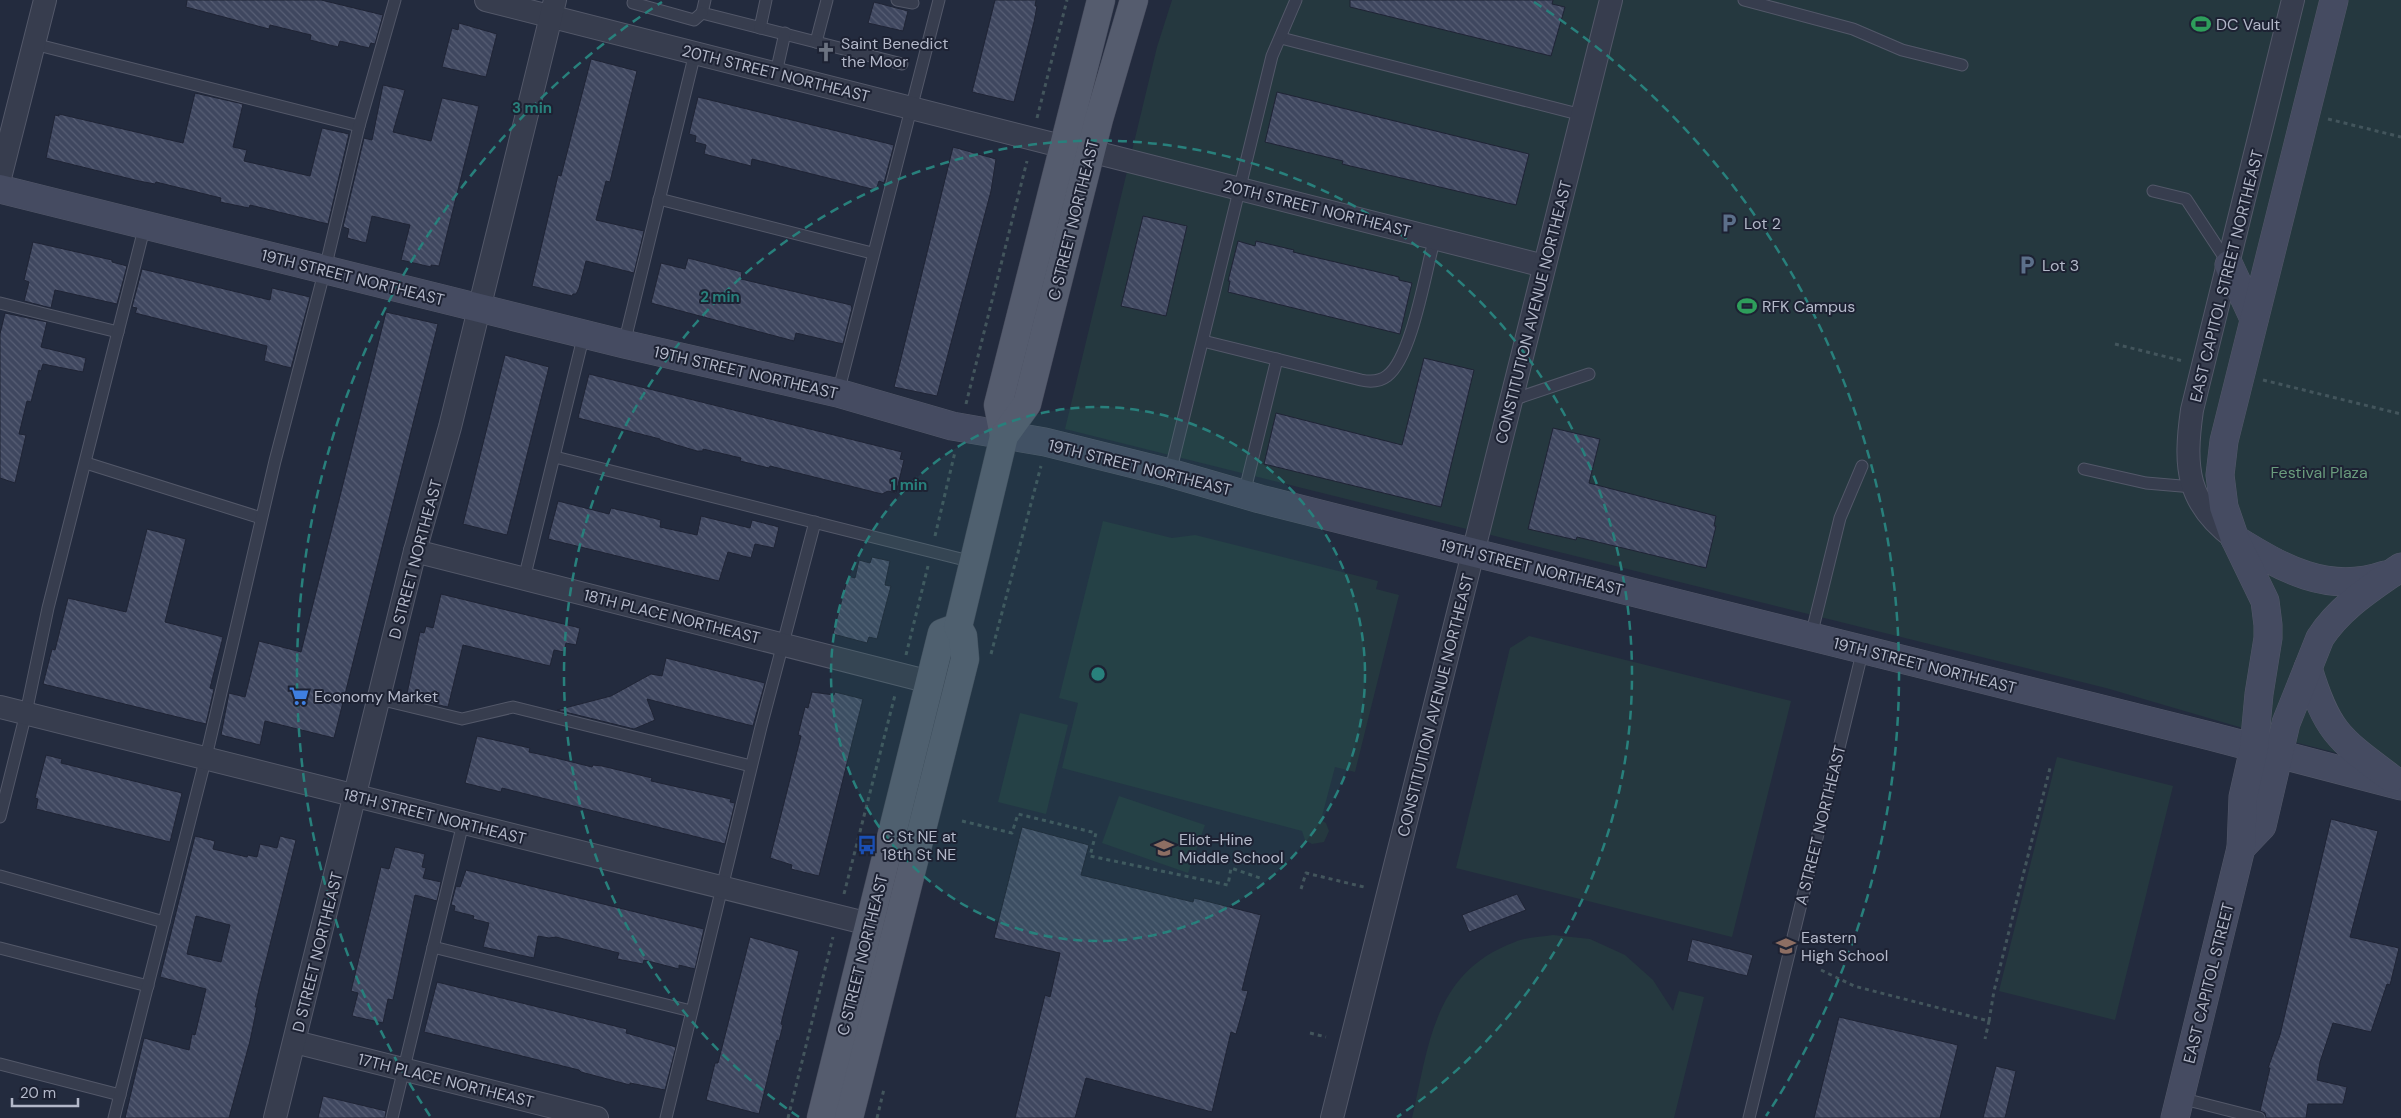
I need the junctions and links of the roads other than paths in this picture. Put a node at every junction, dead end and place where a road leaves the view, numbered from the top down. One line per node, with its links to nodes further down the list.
1 (45, 0): 24 (street)
2 (395, 0): 31 (lane)
3 (486, 0): 18 (street, 20TH STREET NORTHEAST)
4 (705, 0): 19 (lane)
5 (766, 0): 20 (lane)
6 (827, 0): 23 (lane)
7 (897, 0): 17 (lane)
8 (939, 0): 29 (lane)
9 (1101, 0): 32 (main road, C STREET NORTHEAST)
10 (1134, 0): 32 (main road, C STREET NORTHEAST)
11 (1296, 0): 22 (lane)
12 (1611, 0): 30 (street, CONSTITUTION AVENUE NORTHEAST)
13 (1744, 0): 27 (lane)
14 (2293, 0): 41 (street, EAST CAPITOL STREET NORTHEAST)
15 (2334, 0): 46 (main road, EAST CAPITOL STREET NORTHEAST)
16 (633, 3): 19 (lane)
17 (913, 3)
18 (553, 8): 25 (street, 20TH STREET NORTHEAST); 45 (street, D STREET NORTHEAST)
19 (702, 13): 20 (lane)
20 (760, 28): 21 (lane)
21 (785, 33): 23 (lane); 28 (lane)
22 (1281, 38): 30 (lane); 35 (lane)
23 (816, 42): 26 (lane)
24 (34, 44): 31 (lane); 33 (street)
25 (695, 53): 28 (street, 20TH STREET NORTHEAST); 37 (lane)
26 (902, 64)
27 (1962, 66)
28 (776, 73): 29 (street, 20TH STREET NORTHEAST)
29 (912, 108): 32 (street, 20TH STREET NORTHEAST); 40 (lane)
30 (1582, 115): 42 (street, CONSTITUTION AVENUE NORTHEAST)
31 (359, 126): 43 (lane)
32 (1078, 149): 35 (street, 20TH STREET NORTHEAST); 55 (main road, C STREET NORTHEAST)
33 (0, 178)
34 (0, 189): 38 (main road, 19TH STREET NORTHEAST)
35 (1240, 190): 39 (street, 20TH STREET NORTHEAST); 49 (lane)
36 (2153, 191): 41 (lane)
37 (659, 199): 40 (lane); 50 (lane)
38 (145, 225): 43 (main road, 19TH STREET NORTHEAST); 47 (lane)
39 (1435, 237): 42 (street, 20TH STREET NORTHEAST); 51 (lane)
40 (872, 253): 53 (lane)
41 (2229, 265): 46 (main road); 61 (street, EAST CAPITOL STREET NORTHEAST)
42 (1544, 266): 54 (street, CONSTITUTION AVENUE NORTHEAST)
43 (325, 269): 45 (main road, 19TH STREET NORTHEAST); 63 (lane)
44 (0, 303): 47 (lane)
45 (479, 309): 48 (main road, 19TH STREET NORTHEAST); 66 (street, D STREET NORTHEAST)
46 (2254, 319): 65 (main road, EAST CAPITOL STREET NORTHEAST)
47 (118, 332): 57 (lane)
48 (584, 334): 50 (main road, 19TH STREET NORTHEAST); 56 (lane)
49 (1203, 341): 51 (lane); 60 (lane)
50 (624, 344): 53 (main road, 19TH STREET NORTHEAST)
51 (1277, 359): 62 (lane)
52 (1589, 374): 54 (lane)
53 (838, 393): 55 (main road, 19TH STREET NORTHEAST)
54 (1512, 400): 67 (street, CONSTITUTION AVENUE NORTHEAST)
55 (1004, 436): 60 (main road, 19TH STREET NORTHEAST); 68 (main road, C STREET NORTHEAST)
56 (555, 457): 64 (lane); 70 (lane)
57 (86, 463): 63 (lane); 79 (lane)
58 (1862, 466): 72 (lane)
59 (2084, 469): 61 (lane)
60 (1170, 473): 62 (main road, 19TH STREET NORTHEAST)
61 (2193, 487): 65 (street, EAST CAPITOL STREET NORTHEAST)
62 (1244, 494): 67 (main road, 19TH STREET NORTHEAST)
63 (261, 518): 81 (lane)
64 (815, 522): 68 (lane); 73 (lane)
65 (2235, 538): 69 (main road); 80 (main road, EAST CAPITOL STREET NORTHEAST)
66 (415, 551): 70 (street, 18TH PLACE NORTHEAST); 77 (street, D STREET NORTHEAST)
67 (1473, 553): 72 (main road, 19TH STREET NORTHEAST); 108 (street, CONSTITUTION AVENUE NORTHEAST)
68 (973, 562): 71 (main road, C STREET NORTHEAST)
69 (2399, 569): 75 (main road)
70 (524, 579): 73 (street, 18TH PLACE NORTHEAST)
71 (958, 627): 76 (main road, C STREET NORTHEAST); 107 (main road, C STREET NORTHEAST)
72 (1811, 636): 74 (main road, 19TH STREET NORTHEAST)
73 (782, 644): 76 (street, 18TH PLACE NORTHEAST); 82 (lane)
74 (1864, 649): 80 (main road, 19TH STREET NORTHEAST); 109 (lane, A STREET NORTHEAST)
75 (2308, 668): 80 (main road); 83 (main road)
76 (930, 682): 91 (main road, C STREET NORTHEAST)
77 (379, 698): 82 (lane); 84 (street, D STREET NORTHEAST)
78 (0, 707): 79 (street, 18TH STREET NORTHEAST)
79 (26, 713): 81 (street, 18TH STREET NORTHEAST); 85 (lane)
80 (2266, 751): 83 (main road, 19TH STREET NORTHEAST); 87 (main road, EAST CAPITOL STREET NORTHEAST)
81 (206, 758): 84 (street, 18TH STREET NORTHEAST); 90 (lane)
82 (751, 766): 89 (lane)
83 (2401, 786)
84 (355, 796): 86 (street, 18TH STREET NORTHEAST); 96 (street, D STREET NORTHEAST)
85 (0, 817)
86 (463, 823): 89 (street, 18TH STREET NORTHEAST); 92 (lane)
87 (2241, 848): 100 (main road, EAST CAPITOL STREET)
88 (0, 876): 90 (lane)
89 (722, 887): 91 (street, 18TH STREET NORTHEAST); 95 (lane)
90 (164, 922): 94 (lane)
91 (869, 924): 106 (main road, C STREET NORTHEAST)
92 (433, 947): 95 (lane); 98 (lane)
93 (0, 948): 94 (lane)
94 (148, 986): 99 (lane)
95 (692, 1011): 105 (lane)
96 (295, 1042): 98 (street, 17TH PLACE NORTHEAST); 102 (street, D STREET NORTHEAST)
97 (0, 1064): 99 (lane)
98 (404, 1069): 103 (lane); 104 (street, 17TH PLACE NORTHEAST)
99 (120, 1094): 101 (lane)
100 (2177, 1108): 110 (lane)
101 (114, 1118)
102 (275, 1118)
103 (392, 1118)
104 (597, 1118)
105 (666, 1118)
106 (821, 1118)
107 (849, 1118)
108 (1332, 1118)
109 (1749, 1118)
110 (2258, 1118)

